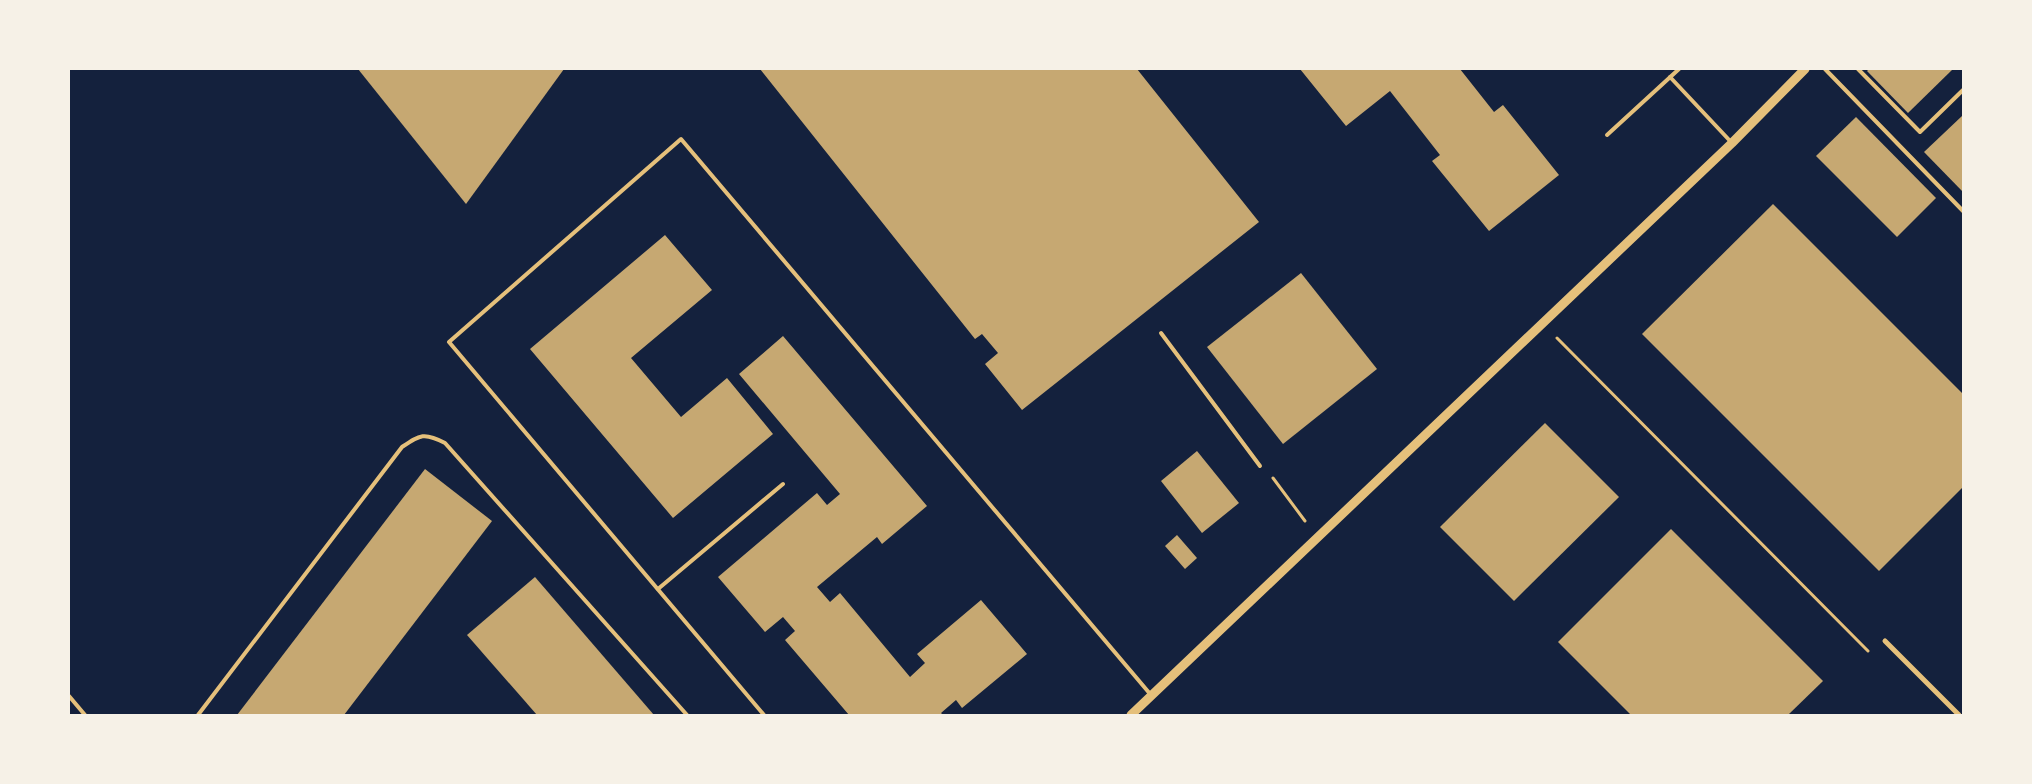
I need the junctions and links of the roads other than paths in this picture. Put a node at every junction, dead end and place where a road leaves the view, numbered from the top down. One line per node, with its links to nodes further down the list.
1 (1679, 69): 5 (lane)
2 (1805, 69): 8 (street)
3 (1825, 69): 9 (lane)
4 (1858, 69): 6 (lane)
5 (1670, 77): 7 (lane); 8 (lane)
6 (1963, 90)
7 (1607, 135)
8 (1732, 143): 16 (street)
9 (1963, 211)
10 (1161, 333): 11 (lane)
11 (1260, 466)
12 (783, 484): 13 (lane)
13 (658, 590): 16 (lane); 20 (lane)
14 (1885, 641): 22 (street)
15 (69, 696): 17 (lane)
16 (1152, 696): 21 (street)
17 (85, 715)
18 (198, 715): 19 (lane)
19 (687, 715)
20 (764, 715)
21 (1131, 715)
22 (1959, 715)

